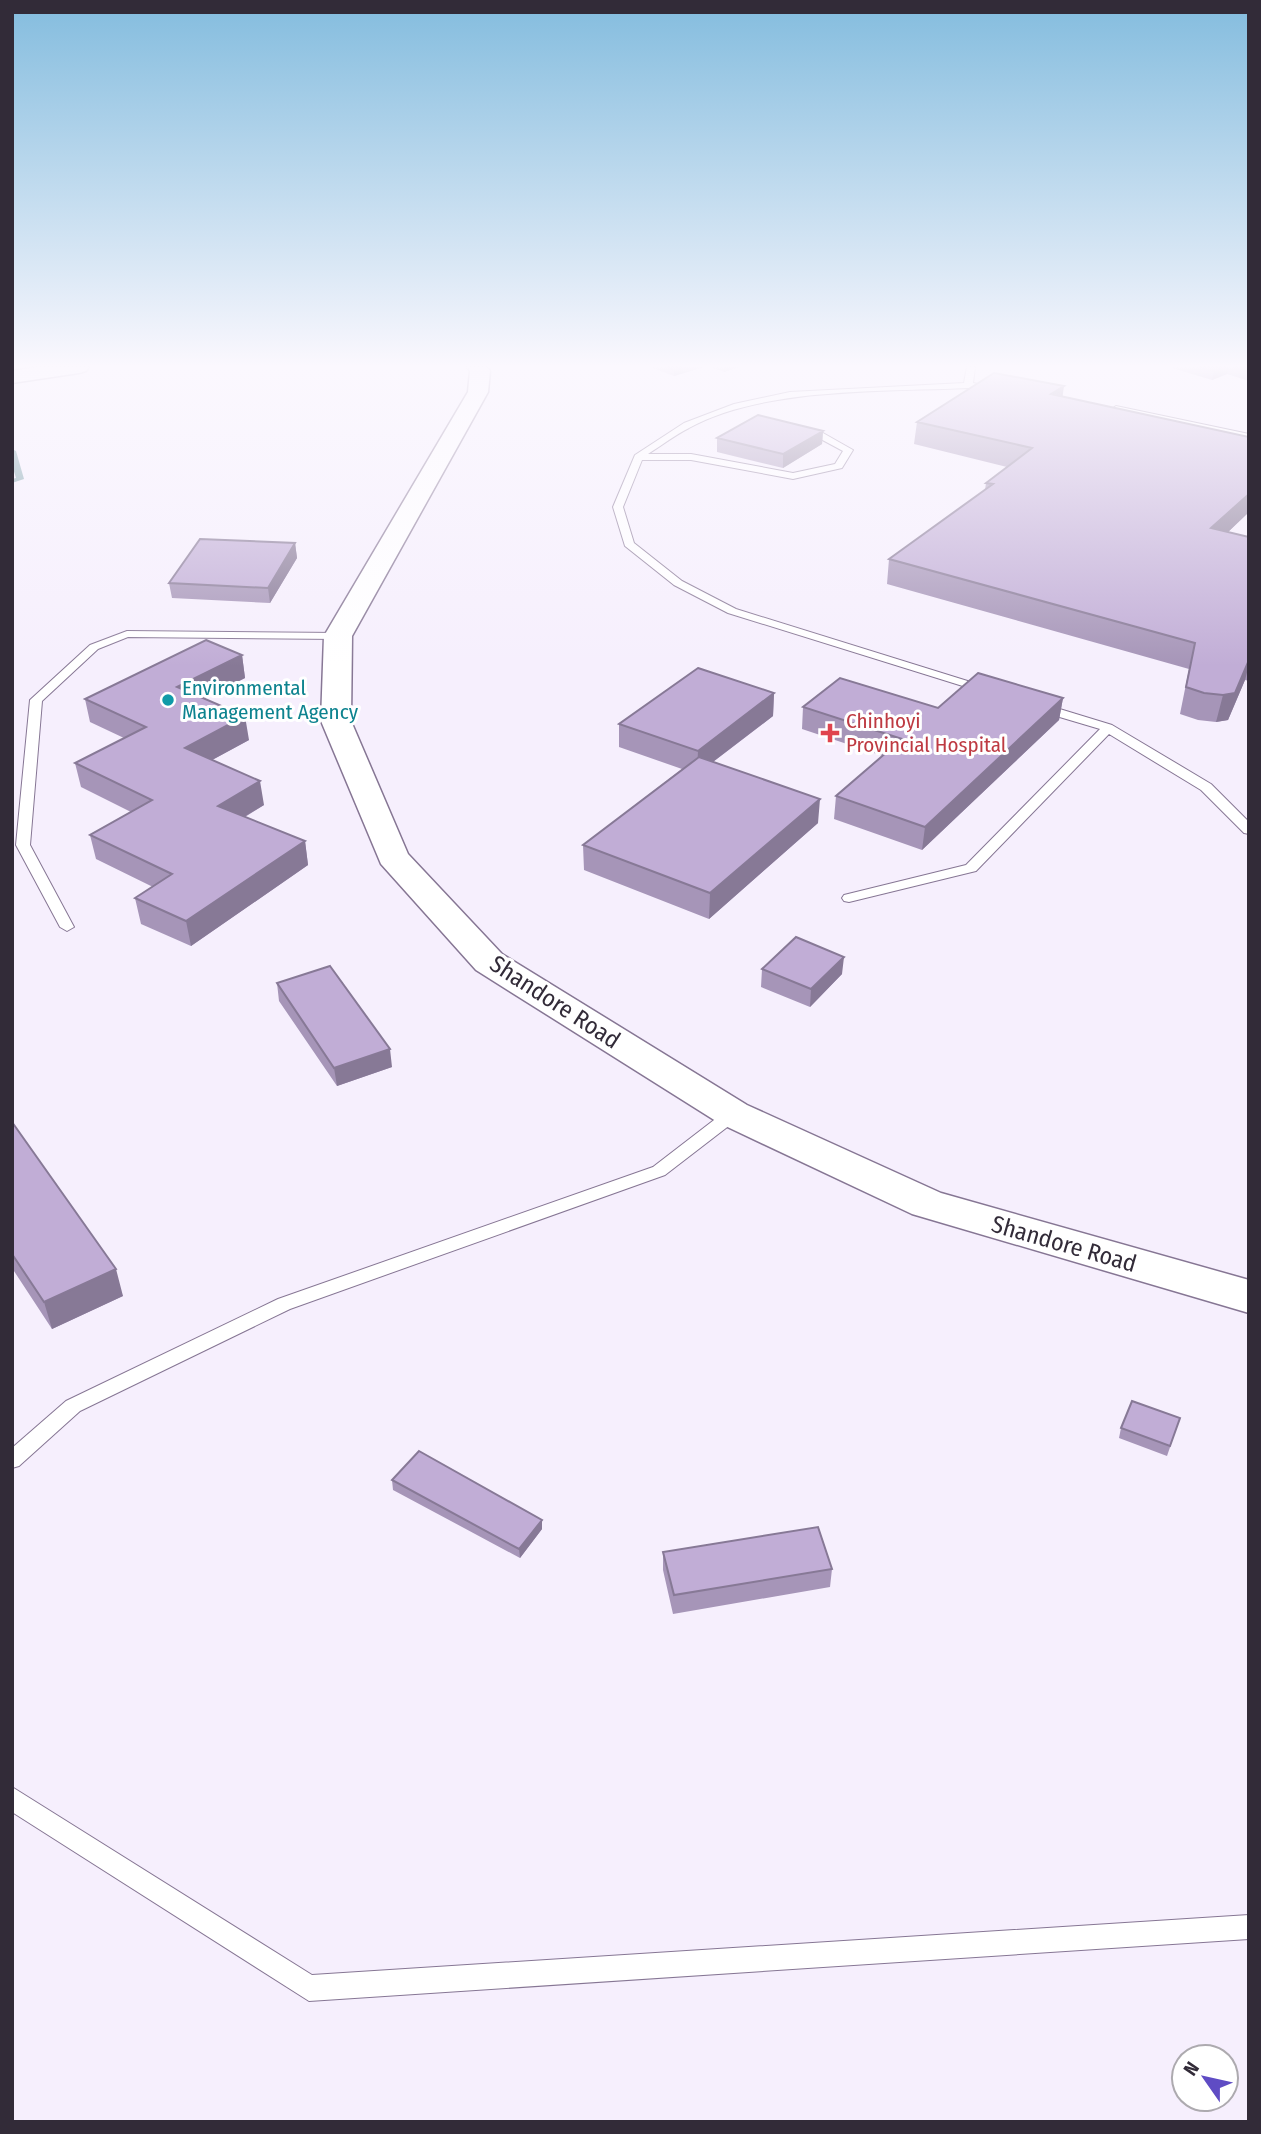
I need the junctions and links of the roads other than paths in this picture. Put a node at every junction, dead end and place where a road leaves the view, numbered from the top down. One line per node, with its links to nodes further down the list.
1 (435, 467): 5 (main road, Shandore Road)
2 (634, 467): 6 (lane)
3 (742, 467): 4 (lane)
4 (839, 467)
5 (338, 636): 11 (lane); 12 (main road, Shandore Road)
6 (1003, 696)
7 (1029, 704): 8 (lane)
8 (1108, 728): 9 (lane); 10 (lane)
9 (1249, 830)
10 (849, 898)
11 (67, 927)
12 (733, 1114): 13 (main road, Shandore Road); 14 (lane)
13 (1249, 1297)
14 (12, 1460)
15 (12, 1798): 16 (lane)
16 (1249, 1927)

